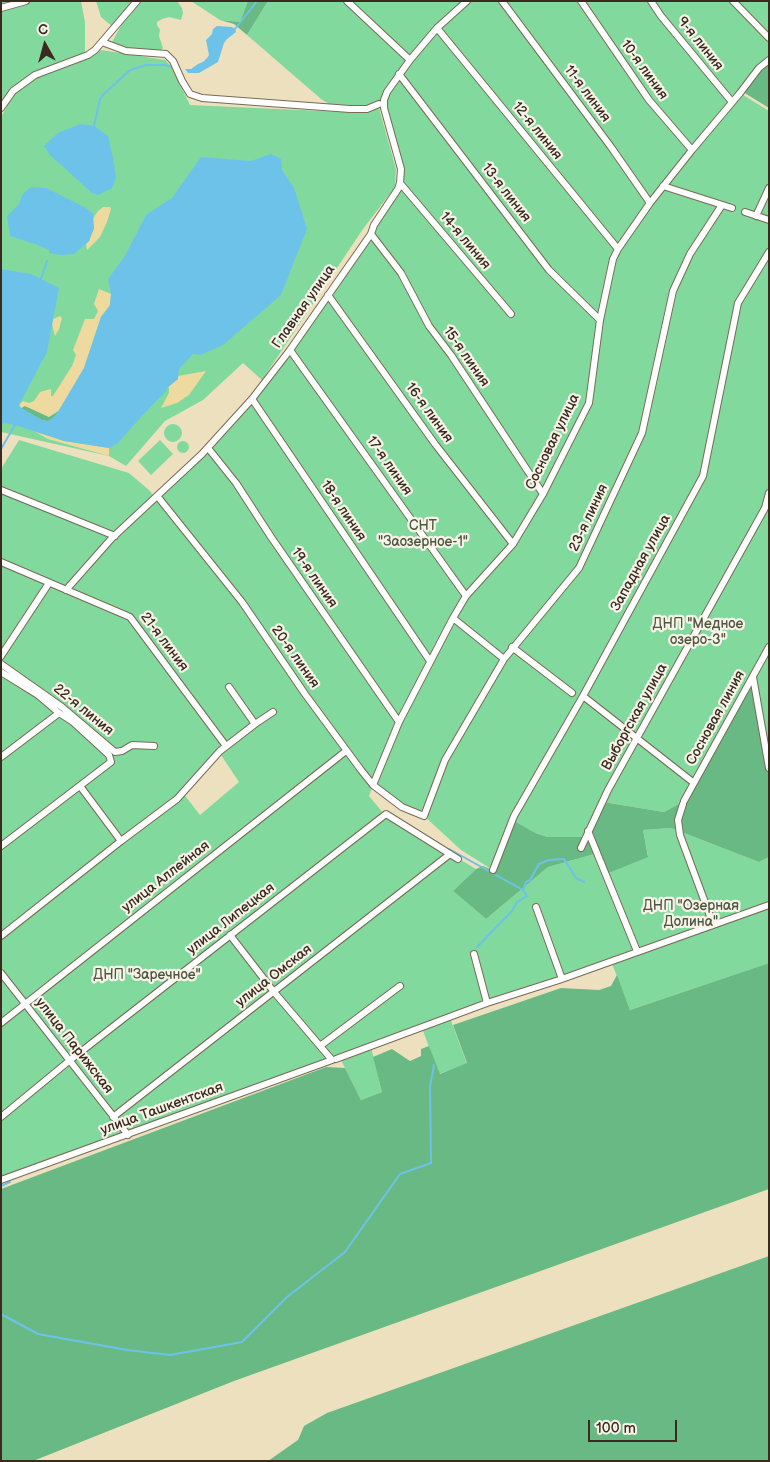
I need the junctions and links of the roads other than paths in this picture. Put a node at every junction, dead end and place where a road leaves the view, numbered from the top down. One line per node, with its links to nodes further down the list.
1 (26, 1): 9 (street)
2 (137, 1): 12 (street)
3 (347, 1): 13 (street)
4 (467, 1): 10 (street)
5 (502, 1): 23 (street, 11-я линия)
6 (581, 1): 19 (street, 10-я линия)
7 (651, 1): 16 (street, 9-я линия)
8 (733, 1): 11 (street)
9 (1, 8)
10 (437, 28): 13 (street); 30 (street, 12-я линия)
11 (769, 38)
12 (102, 42): 17 (street); 18 (street)
13 (410, 60): 15 (street)
14 (769, 60): 16 (street, Сосновая улица)
15 (399, 74): 20 (street); 34 (street, 13-я линия)
16 (732, 102): 19 (street, Сосновая улица)
17 (379, 104)
18 (1, 108)
19 (692, 150): 21 (street, Сосновая улица)
20 (400, 184): 29 (street, Главная улица); 33 (street, 14-я линия)
21 (663, 186): 23 (street, Сосновая улица); 24 (street)
22 (769, 188): 27 (street)
23 (650, 203): 30 (street, Сосновая улица)
24 (722, 205): 25 (street); 49 (street, 23-я линия)
25 (732, 208)
26 (745, 212): 27 (street)
27 (756, 216): 28 (street)
28 (769, 220)
29 (371, 234): 32 (street, Главная улица); 40 (street, 15-я линия)
30 (618, 249): 34 (street, Сосновая улица)
31 (769, 252): 59 (street, Западная улица)
32 (328, 295): 35 (street, Главная улица); 43 (street, 16-я линия)
33 (512, 314)
34 (600, 320): 40 (street, Сосновая улица)
35 (290, 350): 36 (street, Главная улица); 47 (street, 17-я линия)
36 (252, 399): 37 (street, Главная улица); 53 (street, 18-я линия)
37 (208, 448): 41 (street, Главная улица); 62 (street, 19-я линия)
38 (1, 490): 42 (street)
39 (769, 493): 64 (street, Выборгская улица)
40 (543, 494): 43 (street, Сосновая улица)
41 (158, 497): 42 (street, Главная улица); 67 (street, 20-я линия)
42 (115, 536): 46 (street, Главная улица)
43 (513, 544): 47 (street, Сосновая улица)
44 (1, 562): 45 (street, 21-я линия)
45 (49, 583): 46 (street, 21-я линия); 51 (street)
46 (66, 590): 66 (street, 21-я линия)
47 (466, 596): 48 (street, Сосновая улица)
48 (453, 618): 52 (street); 53 (street, Сосновая улица)
49 (512, 647): 52 (street, 23-я линия); 58 (street)
50 (769, 647): 56 (street, Сосновая линия)
51 (1, 656)
52 (504, 659): 73 (street, 23-я линия)
53 (430, 661): 62 (street, Сосновая улица)
54 (1, 664): 65 (street, 22-я линия)
55 (1, 672): 61 (street)
56 (753, 677): 69 (street); 70 (street, Сосновая линия)
57 (229, 688): 63 (street)
58 (572, 693)
59 (583, 696): 64 (street); 80 (street, Западная улица)
60 (273, 712): 63 (street)
61 (59, 713): 68 (street); 72 (street)
62 (399, 722): 71 (street, Сосновая улица)
63 (256, 724): 66 (street)
64 (637, 739): 70 (street); 74 (street, Выборгская улица)
65 (154, 746)
66 (226, 746): 75 (street)
67 (346, 751): 71 (street, 20-я линия); 93 (street, улица Аллейная)
68 (1, 756)
69 (769, 768)
70 (694, 782): 83 (street, Сосновая линия)
71 (373, 784): 73 (street, 20-я линия)
72 (80, 786): 75 (street); 76 (street)
73 (424, 816)
74 (588, 831): 77 (street, Выборгская улица); 86 (street)
75 (121, 841): 85 (street)
76 (1, 846)
77 (581, 848)
78 (450, 854): 79 (street, улица Липецкая); 84 (street, улица Липецкая); 91 (street, улица Омская)
79 (458, 859)
80 (493, 870)
81 (769, 905): 83 (street, улица Ташкентская)
82 (536, 907): 89 (street)
83 (713, 924): 86 (street, улица Ташкентская)
84 (230, 935): 91 (street); 97 (street, улица Липецкая)
85 (1, 936)
86 (637, 951): 89 (street, улица Ташкентская)
87 (474, 954): 92 (street)
88 (1, 973): 93 (street, улица Парижская)
89 (562, 979): 92 (street, улица Ташкентская)
90 (400, 986): 95 (street)
91 (274, 992): 95 (street); 99 (street, улица Омская)
92 (487, 1003): 96 (street, улица Ташкентская)
93 (25, 1004): 94 (street, улица Аллейная); 97 (street, улица Парижская)
94 (1, 1023)
95 (320, 1046): 96 (street)
96 (334, 1060): 100 (street, улица Ташкентская)
97 (69, 1061): 98 (street, улица Липецкая); 99 (street, улица Парижская)
98 (1, 1117)
99 (113, 1117): 100 (street, улица Парижская)
100 (128, 1135): 101 (street, улица Ташкентская)
101 (1, 1180)

